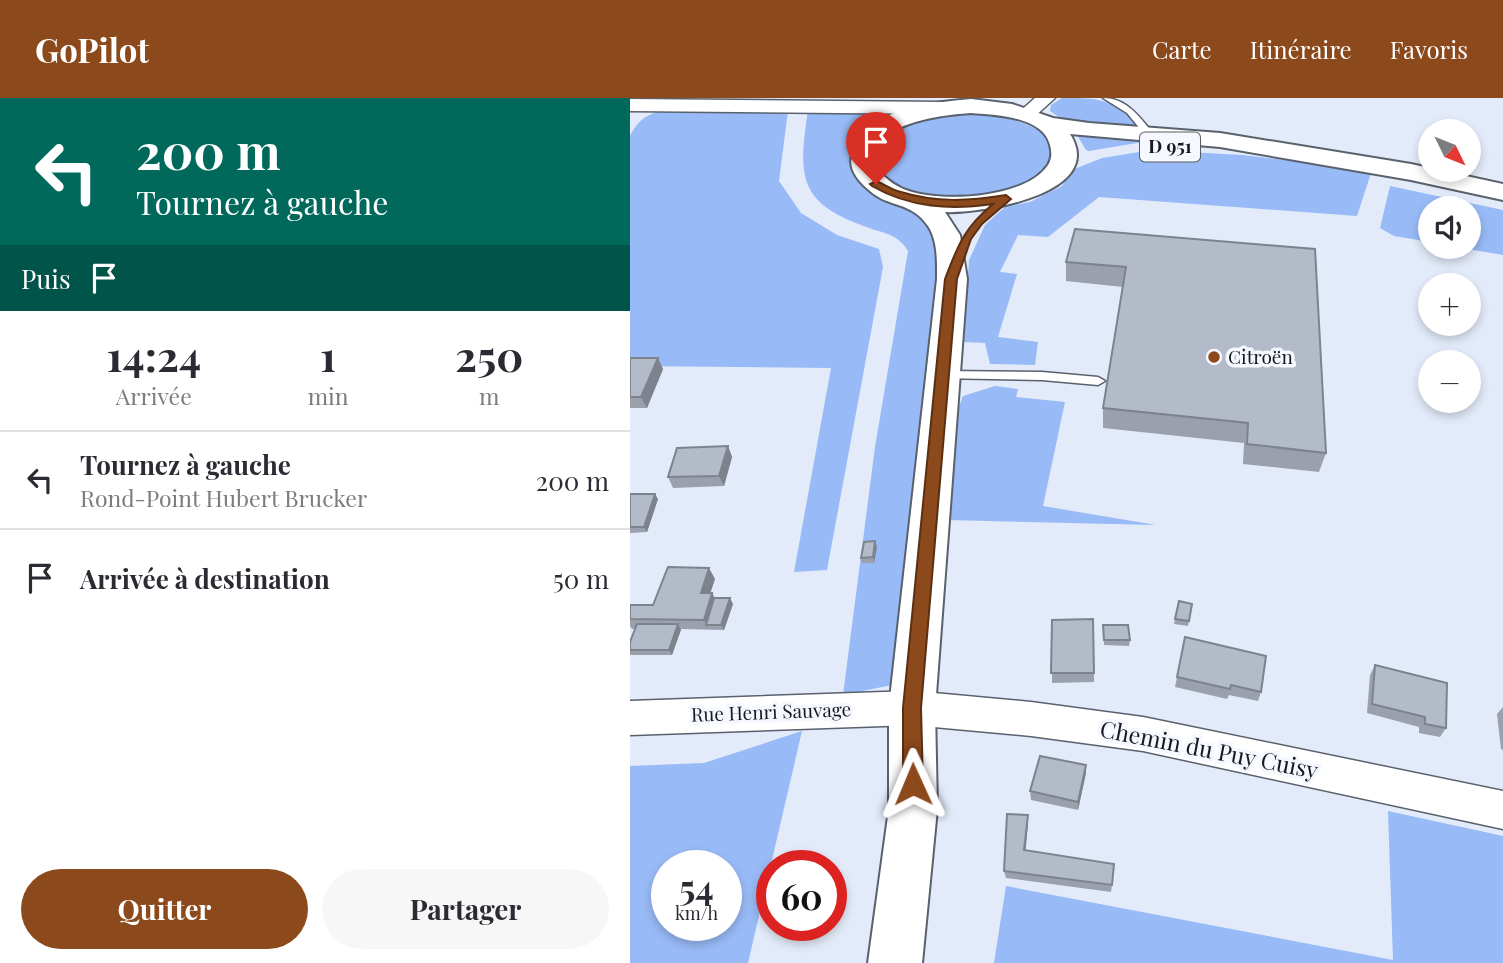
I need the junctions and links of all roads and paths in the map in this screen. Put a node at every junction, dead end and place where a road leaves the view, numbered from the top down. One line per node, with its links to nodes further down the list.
1 (1046, 98): 6 (street)
2 (1108, 98): 7 (lane)
3 (849, 102): 4 (street); 5 (street)
4 (634, 106)
5 (888, 114): 6 (main road); 12 (main road)
6 (1036, 119): 7 (main road, D 951); 9 (main road)
7 (1149, 134): 8 (main road, D 951)
8 (1284, 153): 9 (main road, D 951); 10 (main road, D 951)
9 (1079, 161): 11 (main road)
10 (1503, 192)
11 (1006, 199): 12 (main road); 13 (main road)
12 (918, 201): 13 (main road)
13 (951, 279): 14 (main road)
14 (942, 375): 15 (lane); 16 (main road)
15 (1098, 381)
16 (912, 708): 17 (street, Rue Henri Sauvage); 18 (street, Chemin du Puy Cuisy); 19 (main road)
17 (630, 718)
18 (1503, 810)
19 (895, 963)

